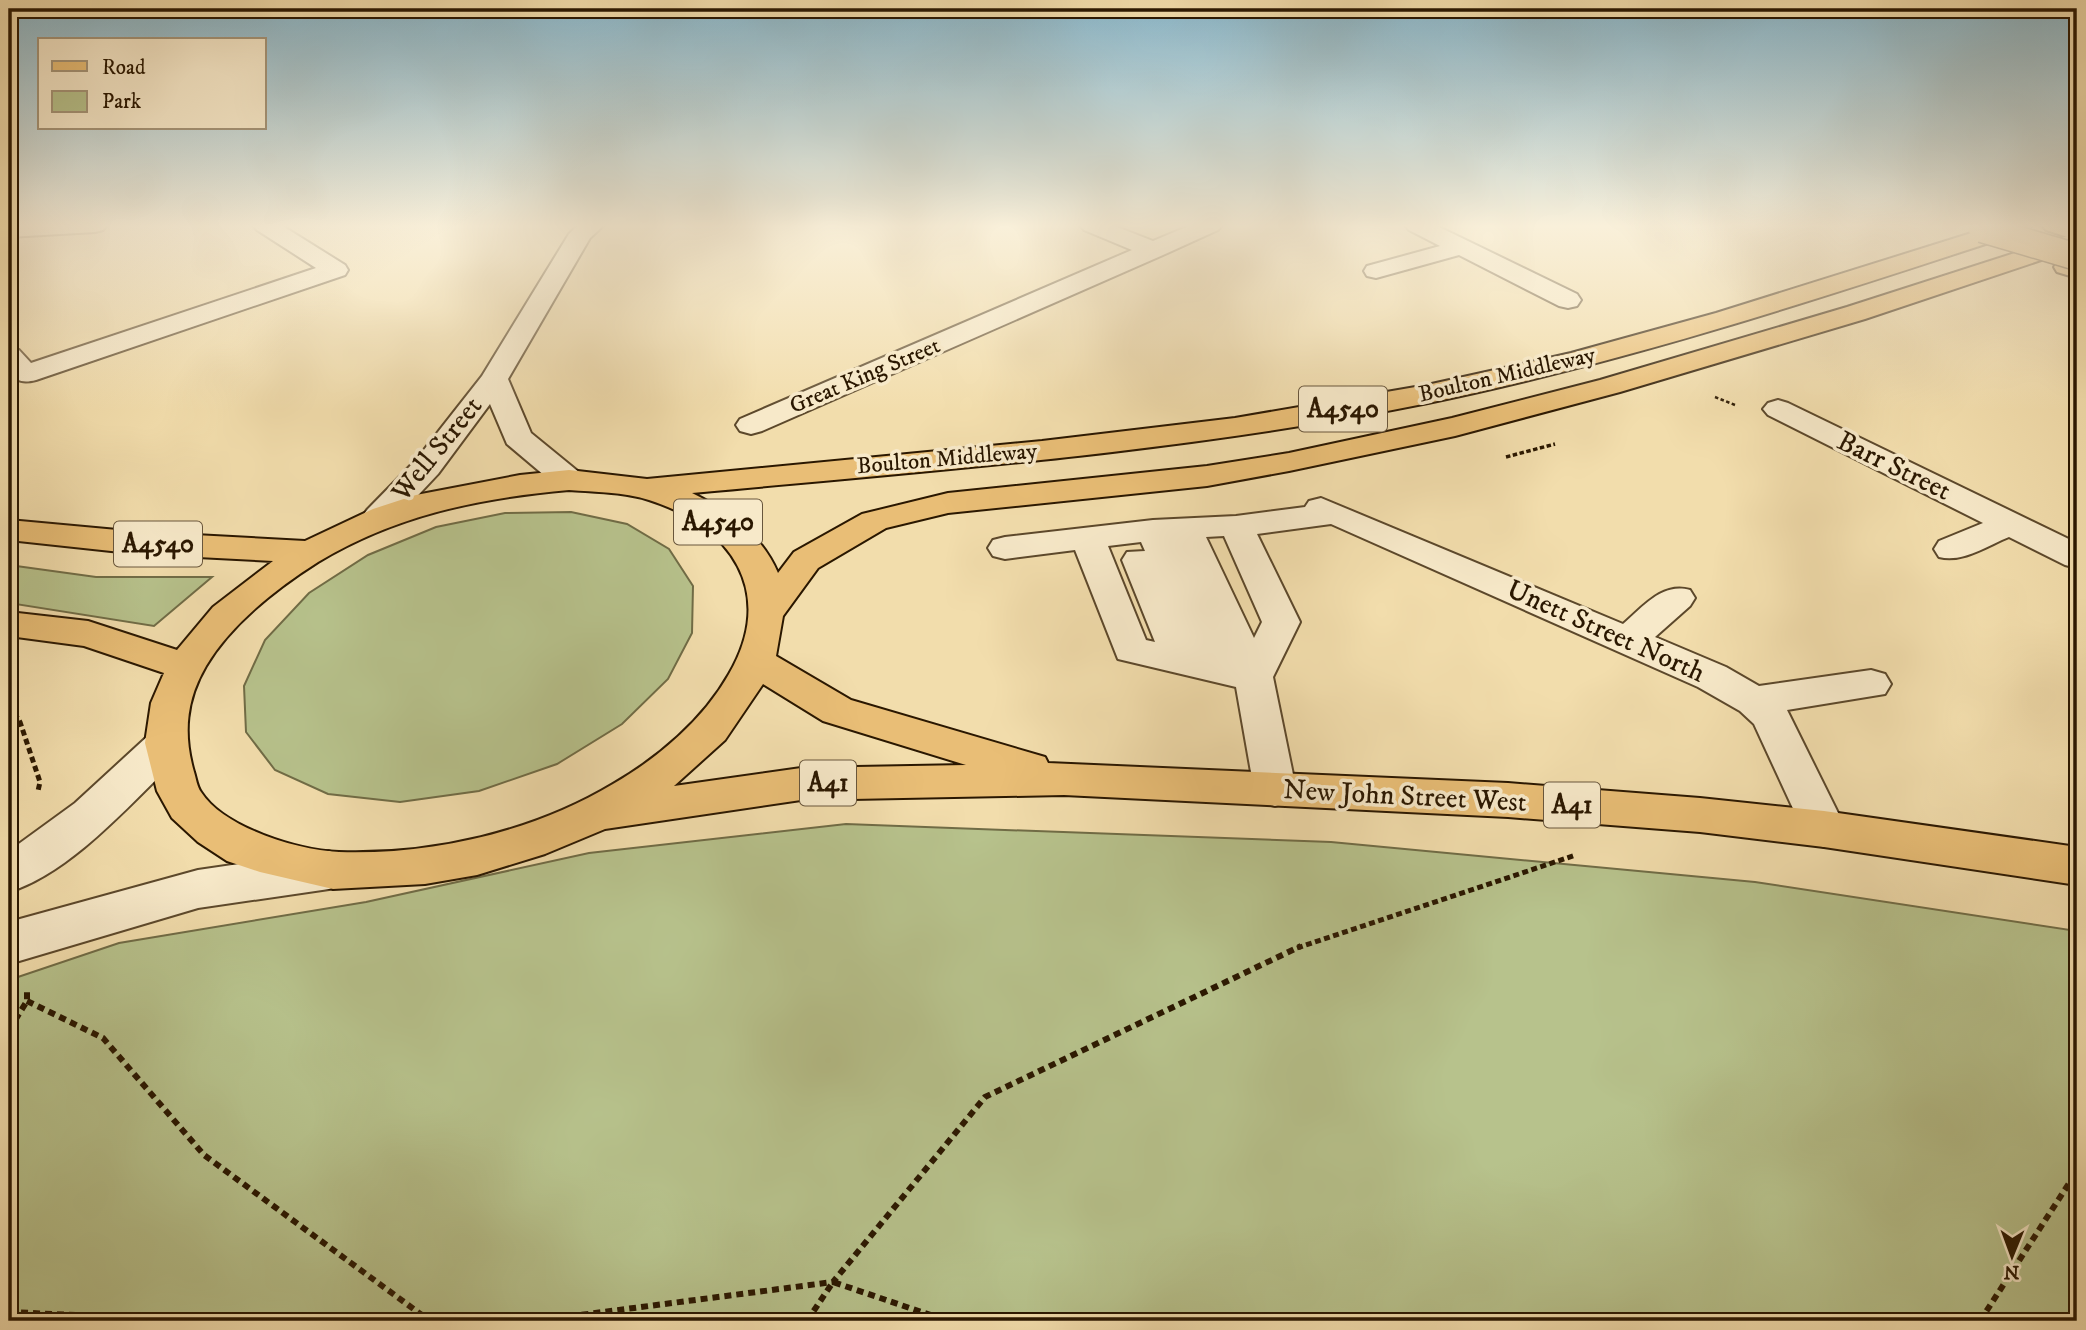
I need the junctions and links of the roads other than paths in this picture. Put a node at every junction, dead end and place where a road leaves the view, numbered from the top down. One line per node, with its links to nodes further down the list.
1 (286, 287): 8 (street)
2 (549, 287): 9 (street, Well Street)
3 (1069, 287): 11 (street, Great King Street)
4 (1542, 287): 7 (street)
5 (1829, 287): 13 (main road, Boulton Middleway / A4540)
6 (1961, 287): 25 (main road, Boulton Middleway / A4540)
7 (1568, 300)
8 (9, 356)
9 (494, 379): 12 (street, Well Street); 14 (street, Well Street)
10 (1778, 409): 15 (street, Barr Street)
11 (751, 425)
12 (569, 480): 13 (main road, A4540); 14 (main road, A4540)
13 (646, 488): 25 (main road, A4540)
14 (379, 517): 22 (main road, A4540)
15 (2011, 524): 21 (street, Barr Street); 23 (street, Barr Street)
16 (1236, 526): 18 (street); 27 (street, Unett Street North); 31 (street)
17 (9, 530): 22 (main road, A4540)
18 (1158, 536): 19 (street); 29 (street); 31 (street)
19 (1089, 544): 20 (street); 29 (street)
20 (1005, 548)
21 (1951, 549)
22 (309, 552): 30 (main road, A4540)
23 (2077, 556)
24 (1678, 598): 27 (street)
25 (767, 612): 28 (main road, A4540)
26 (9, 624): 30 (main road)
27 (1628, 640): 33 (street, Unett Street North)
28 (757, 662): 35 (main road, New John Street West / A41); 37 (main road, A4540)
29 (1199, 665): 31 (street)
30 (186, 667): 34 (main road, A4540)
31 (1254, 677): 36 (street)
32 (1871, 684): 33 (street)
33 (1754, 701): 38 (street, Unett Street North)
34 (164, 746): 40 (main road, A4540); 41 (street)
35 (1064, 779): 36 (main road, New John Street West / A41); 37 (main road, New John Street West / A41)
36 (1275, 789): 38 (main road, New John Street West / A41)
37 (593, 816): 40 (main road, A4540)
38 (1824, 829): 39 (main road, New John Street West / A41)
39 (2077, 866)
40 (329, 870): 42 (street)
41 (9, 873)
42 (9, 943)

